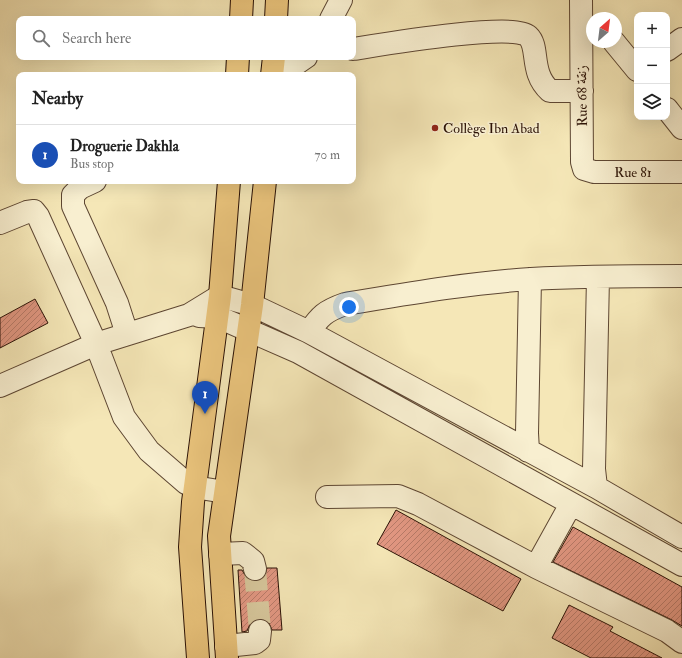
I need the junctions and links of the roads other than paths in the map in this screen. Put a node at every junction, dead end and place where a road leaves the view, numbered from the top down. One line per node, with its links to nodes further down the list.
1 (242, 0): 6 (main road)
2 (277, 0): 7 (main road)
3 (341, 0): 8 (street)
4 (581, 0): 5 (street); 20 (street, Rue 68 زنقة)
5 (590, 12)
6 (241, 16)
7 (276, 16)
8 (333, 16)
9 (682, 39): 11 (street)
10 (619, 48): 16 (street)
11 (670, 48)
12 (356, 49): 20 (street)
13 (238, 60): 17 (main road)
14 (274, 60): 18 (main road)
15 (302, 60): 19 (street)
16 (634, 66)
17 (236, 72)
18 (272, 72)
19 (284, 72)
20 (582, 91): 23 (street, Rue 68 زنقة)
21 (670, 113): 22 (street)
22 (682, 128)
23 (584, 169): 24 (street, Rue 81)
24 (682, 172)
25 (89, 184): 38 (street)
26 (229, 184): 32 (main road)
27 (265, 184): 33 (main road)
28 (0, 223): 39 (street)
29 (598, 276): 30 (street); 31 (street); 43 (street)
30 (682, 276)
31 (530, 279): 37 (street); 41 (street)
32 (220, 296): 33 (street); 34 (street); 35 (main road)
33 (252, 305): 36 (main road); 37 (street)
34 (189, 315): 35 (street); 38 (street)
35 (218, 317): 36 (street); 42 (main road)
36 (249, 330): 44 (main road); 46 (street)
37 (309, 332): 41 (street)
38 (127, 334): 39 (street)
39 (96, 344): 40 (street); 42 (street)
40 (0, 386)
41 (528, 450): 43 (street)
42 (194, 487): 44 (street); 55 (main road)
43 (596, 487): 47 (street)
44 (225, 492): 48 (main road)
45 (327, 497): 50 (street)
46 (572, 504): 49 (street); 50 (street)
47 (682, 537)
48 (220, 554): 51 (street); 54 (main road)
49 (682, 564)
50 (536, 567): 53 (street)
51 (255, 569)
52 (260, 631): 54 (street)
53 (674, 637): 56 (street)
54 (227, 652)
55 (198, 658)
56 (675, 658)

